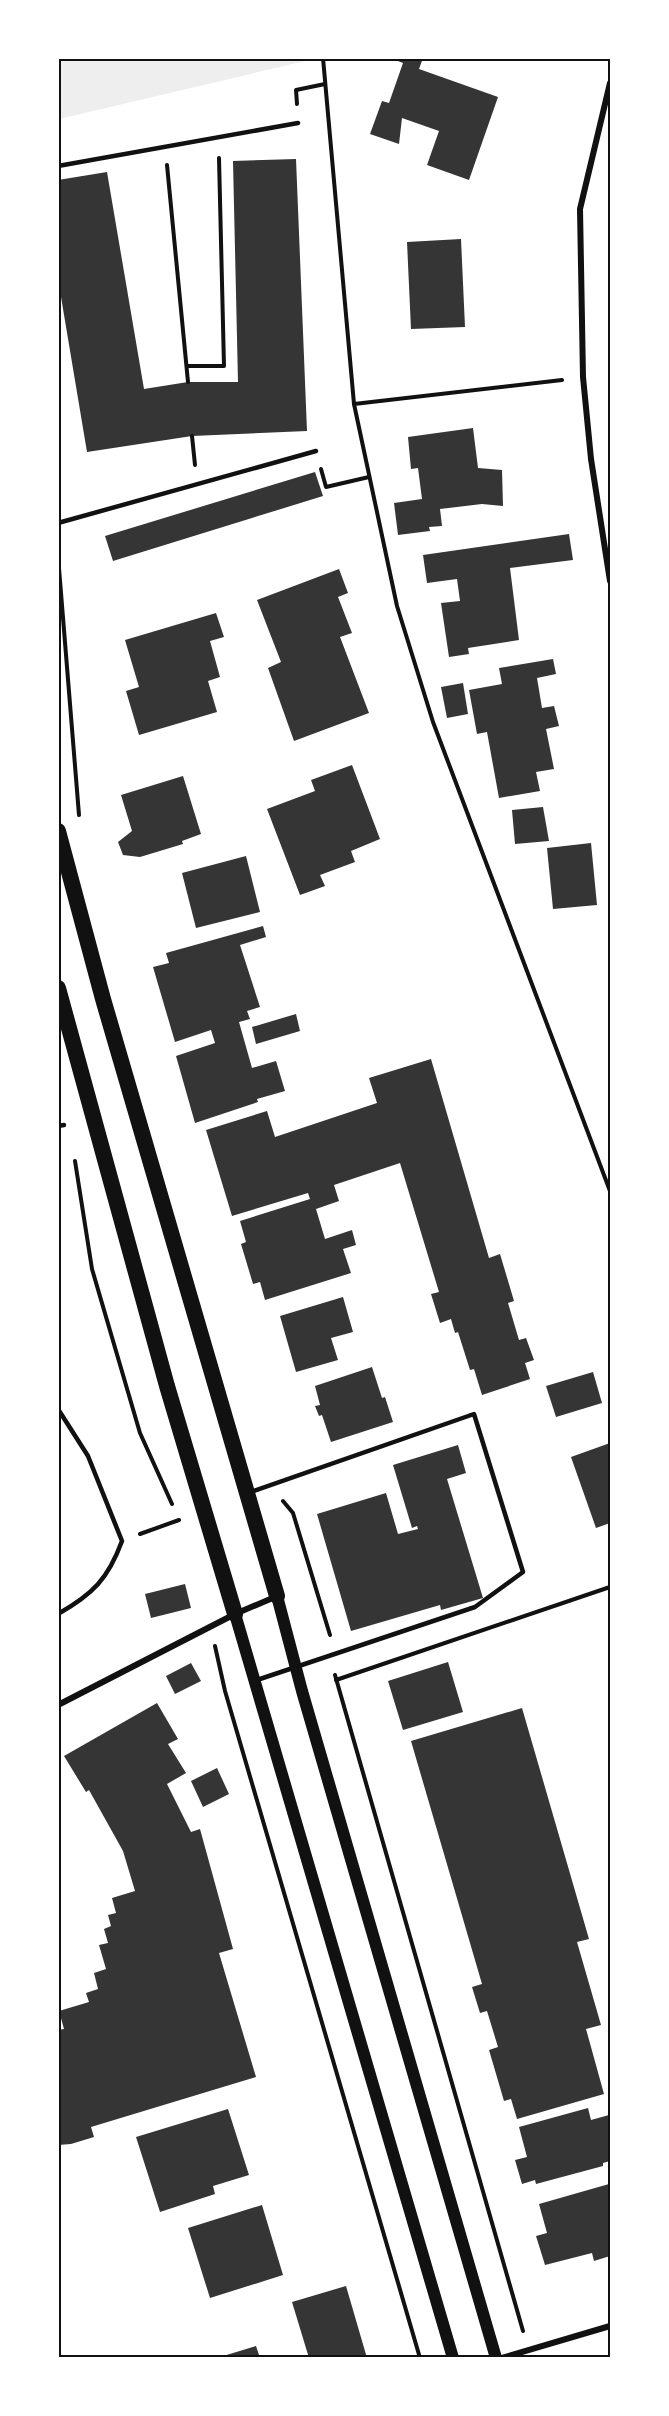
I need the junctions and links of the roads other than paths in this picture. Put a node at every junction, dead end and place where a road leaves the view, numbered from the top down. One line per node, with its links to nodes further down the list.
1 (610, 83): 6 (street)
2 (298, 123): 3 (lane)
3 (58, 166)
4 (316, 451): 5 (lane)
5 (58, 523)
6 (610, 581)
7 (58, 831): 10 (highway)
8 (58, 988): 13 (highway)
9 (58, 1409): 12 (lane)
10 (248, 1494): 11 (highway); 14 (lane)
11 (277, 1596): 13 (street); 14 (main road)
12 (58, 1614)
13 (236, 1614): 15 (main road); 16 (street)
14 (296, 1668): 15 (lane); 19 (main road)
15 (254, 1680): 18 (main road)
16 (58, 1705)
17 (610, 2326): 20 (street)
18 (453, 2358)
19 (496, 2358)
20 (502, 2358)

